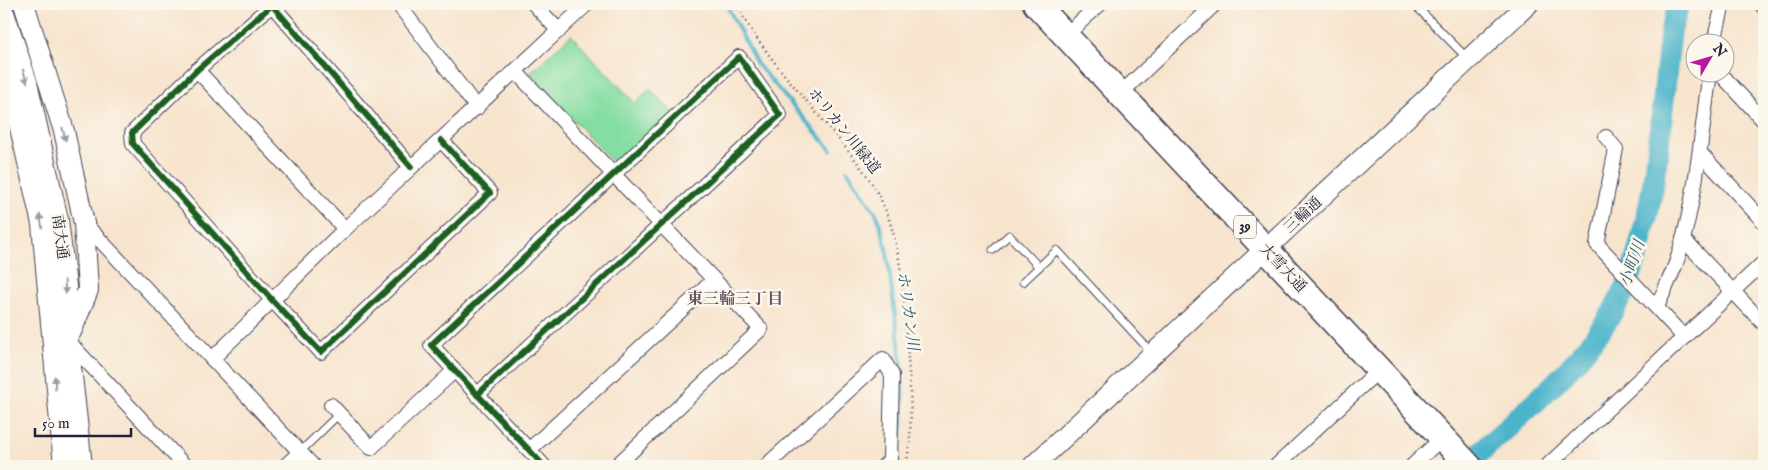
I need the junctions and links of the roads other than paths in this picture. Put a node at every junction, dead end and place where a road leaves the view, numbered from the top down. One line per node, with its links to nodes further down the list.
1 (24, 4): 32 (street, one-way to 32)
2 (398, 4): 24 (street)
3 (534, 4): 14 (street)
4 (587, 4): 14 (street)
5 (1036, 4): 16 (highway, 大雪大通 / 39)
6 (1100, 4): 16 (street)
7 (1215, 4): 23 (street)
8 (1414, 4): 17 (lane)
9 (1723, 4): 15 (street)
10 (1761, 4): 12 (street)
11 (1523, 5): 17 (street, 三輪通)
12 (1764, 7)
13 (4, 13): 46 (street, 南大通, one-way to 46)
14 (559, 30): 20 (street)
15 (1716, 32)
16 (1066, 35): 23 (highway, 大雪大通 / 39)
17 (1469, 59): 37 (street, 三輪通)
18 (4, 68): 46 (street, 南大通, one-way to 18)
19 (197, 70): 29 (street); 34 (street); 43 (street)
20 (516, 72): 24 (street); 30 (street)
21 (1709, 82): 28 (street)
22 (1728, 82): 25 (street)
23 (1120, 94): 37 (highway, 大雪大通 / 39)
24 (477, 108): 27 (street)
25 (1764, 121)
26 (1606, 137): 44 (street)
27 (441, 140): 29 (street); 43 (street)
28 (1701, 154): 31 (street); 35 (street)
29 (411, 167): 34 (street)
30 (614, 175): 33 (street); 33 (street); 51 (street)
31 (1764, 222)
32 (84, 223): 46 (street); 49 (street)
33 (663, 225): 40 (street); 52 (street)
34 (345, 229): 43 (street)
35 (1683, 239): 42 (street); 44 (street)
36 (994, 250): 39 (lane)
37 (1266, 250): 48 (street, 三輪通); 50 (highway, 大雪大通 / 39)
38 (1764, 262): 42 (street)
39 (1039, 267): 41 (lane); 48 (lane)
40 (714, 280): 54 (street); 63 (street)
41 (1023, 282)
42 (1732, 291): 45 (street); 47 (street)
43 (272, 300): 49 (street)
44 (1654, 304): 47 (street)
45 (1764, 324)
46 (60, 337): 57 (street, 南大通, one-way to 46); 58 (street, 南大通); 59 (street)
47 (1684, 337): 69 (street)
48 (1154, 354): 66 (street, 三輪通)
49 (212, 359): 55 (street)
50 (1379, 370): 56 (highway, 大雪大通 / 39); 67 (street)
51 (454, 371): 52 (street); 53 (street)
52 (477, 395): 54 (street)
53 (335, 410): 55 (lane)
54 (529, 450): 62 (street)
55 (300, 452): 60 (street); 61 (street)
56 (1455, 452): 68 (street)
57 (64, 466)
58 (82, 466)
59 (184, 466)
60 (285, 466)
61 (313, 466)
62 (544, 466)
63 (616, 466)
64 (766, 466): 65 (street)
65 (884, 466)
66 (1033, 466)
67 (1276, 466)
68 (1412, 466)
69 (1547, 466)

